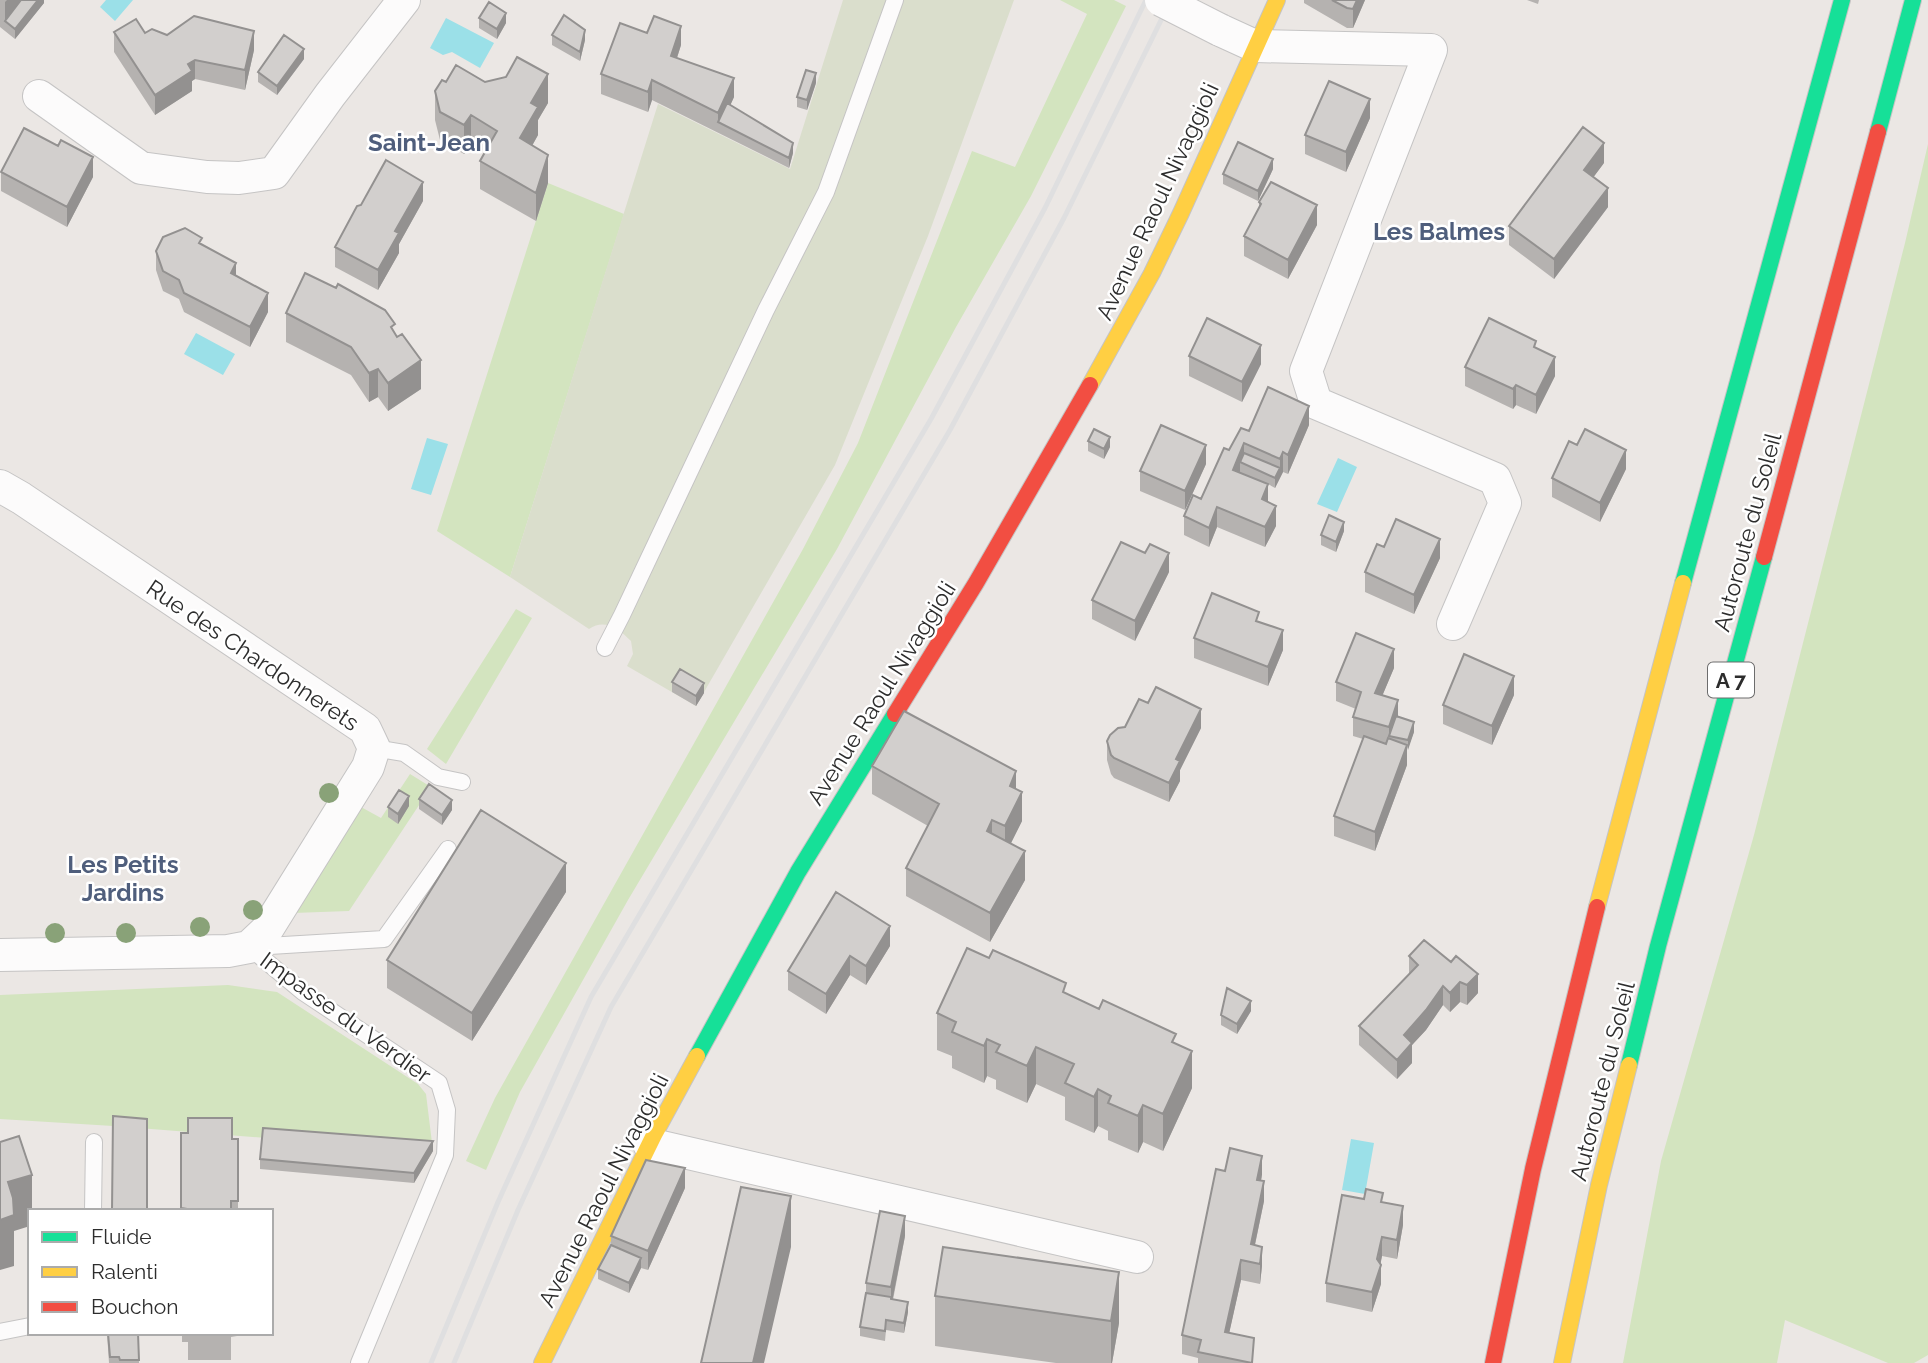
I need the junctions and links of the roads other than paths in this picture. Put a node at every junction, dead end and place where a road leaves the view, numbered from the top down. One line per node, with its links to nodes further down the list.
1 (404, 0): 8 (street)
2 (895, 0): 11 (lane)
3 (1161, 0): 7 (street, bridge)
4 (1277, 0): 7 (main road, Avenue Raoul Nivaggioli)
5 (1842, 0): 25 (main road, Autoroute du Soleil)
6 (1913, 0): 26 (main road, Autoroute du Soleil / A 7)
7 (1255, 46): 10 (street); 18 (main road, Avenue Raoul Nivaggioli)
8 (39, 96)
9 (0, 486): 12 (street, Rue des Chardonnerets)
10 (1453, 624)
11 (605, 649)
12 (369, 739): 13 (lane); 15 (street, Rue des Chardonnerets)
13 (462, 782)
14 (448, 849): 15 (lane)
15 (249, 947): 16 (street); 23 (lane, Impasse du Verdier)
16 (0, 955)
17 (94, 1142): 19 (lane)
18 (649, 1144): 20 (street); 24 (main road, Avenue Raoul Nivaggioli)
19 (93, 1209)
20 (1137, 1257)
21 (28, 1326): 22 (lane)
22 (0, 1332)
23 (359, 1363)
24 (542, 1363)
25 (1493, 1363)
26 (1562, 1363)

